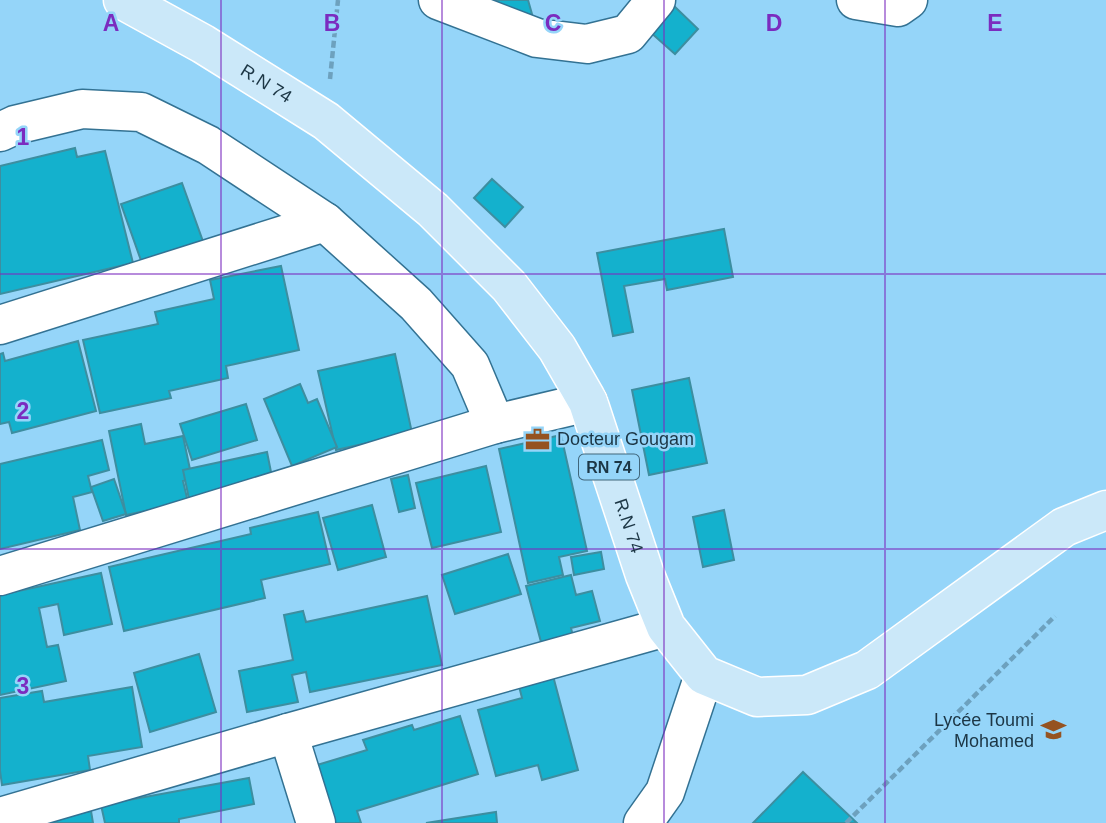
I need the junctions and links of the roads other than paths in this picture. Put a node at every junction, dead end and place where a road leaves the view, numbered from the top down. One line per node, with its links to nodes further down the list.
1 (123, 0): 9 (main road, R.N 74 / RN 74)
2 (438, 0): 3 (street)
3 (656, 0)
4 (856, 0): 5 (street)
5 (902, 2)
6 (0, 132): 7 (street)
7 (325, 222): 8 (street); 10 (street)
8 (0, 325)
9 (588, 402): 10 (street); 13 (main road, R.N 74 / RN 74)
10 (495, 424): 12 (street)
11 (1106, 510): 14 (main road)
12 (0, 576)
13 (666, 627): 14 (main road, R.N 74 / RN 74); 15 (street)
14 (704, 675): 18 (street)
15 (288, 733): 16 (street); 17 (street)
16 (4, 812)
17 (316, 823)
18 (643, 823)

